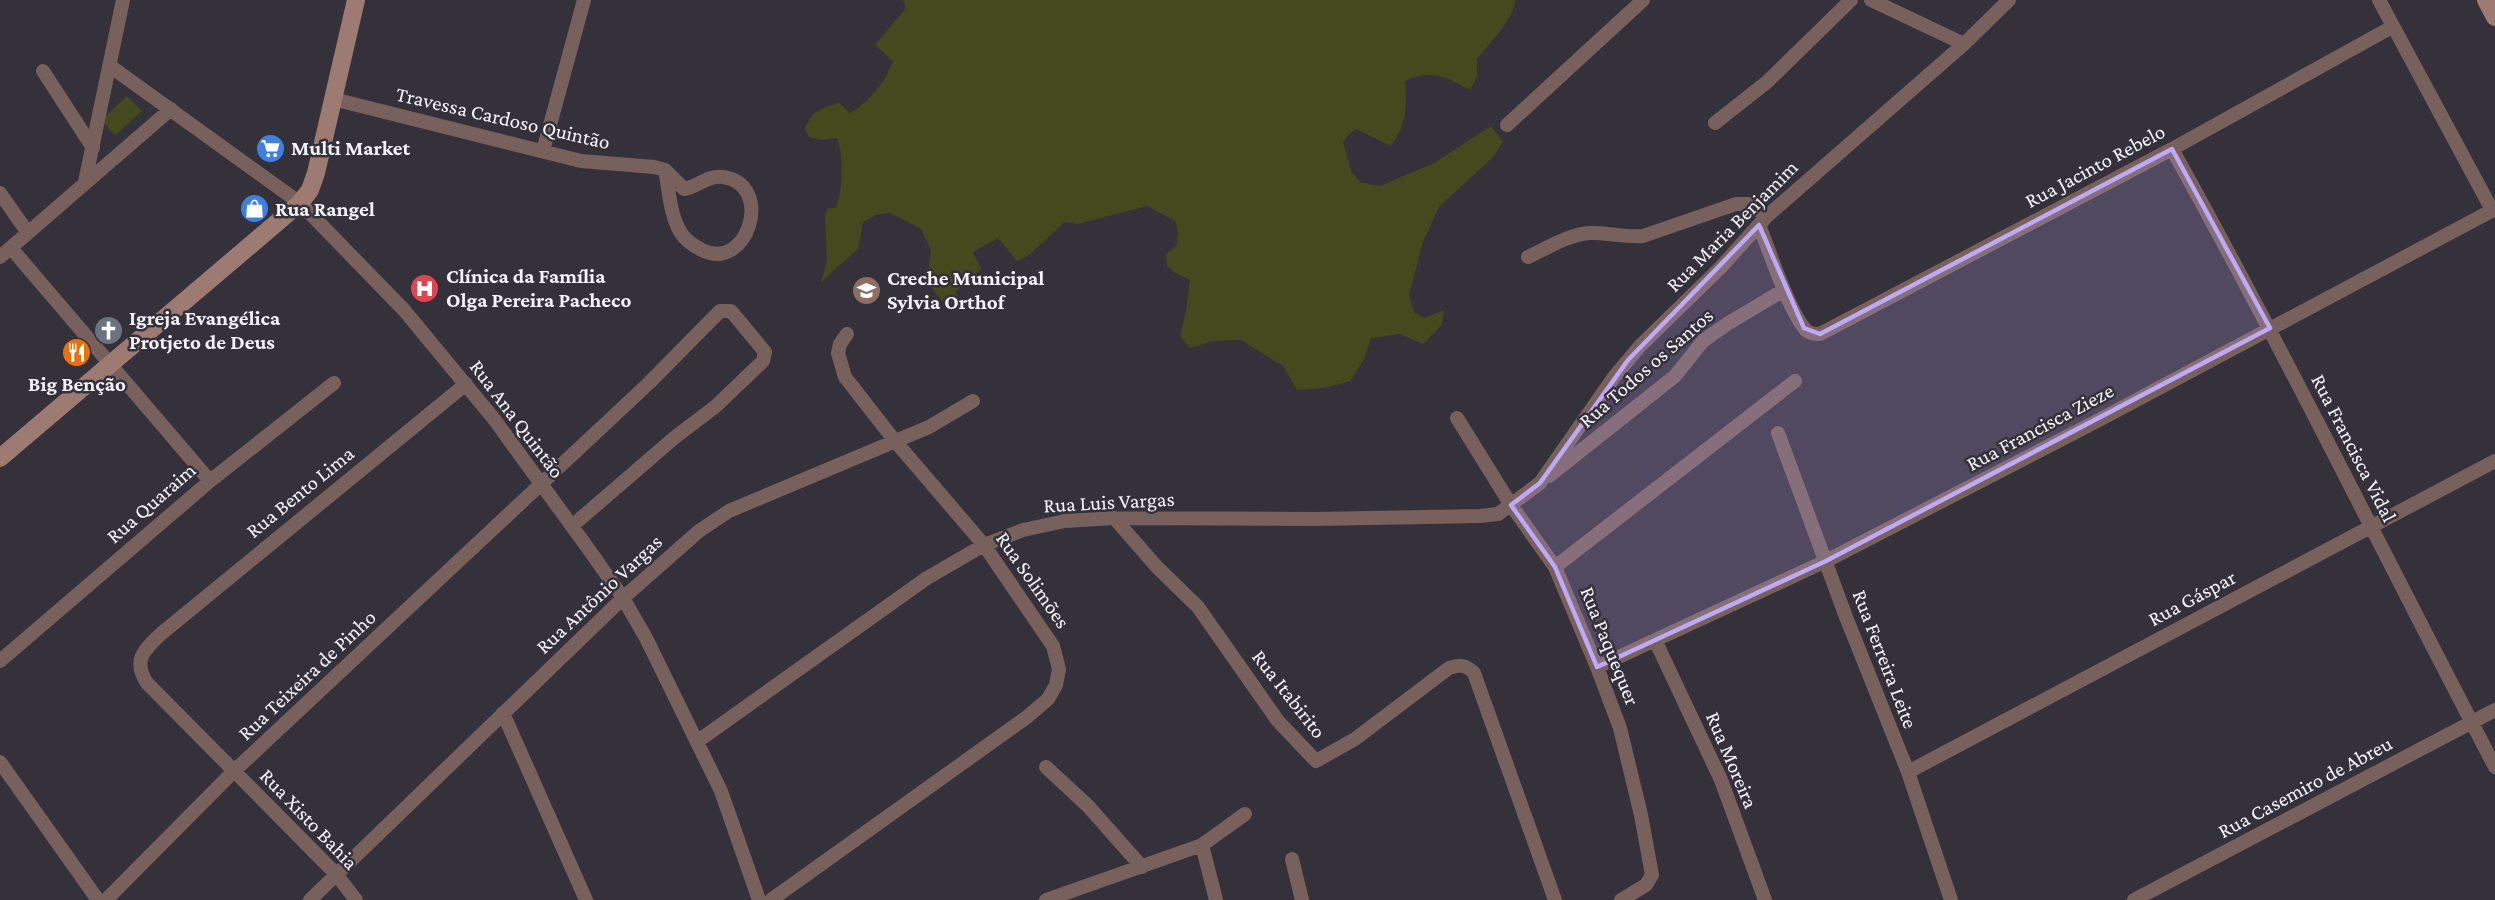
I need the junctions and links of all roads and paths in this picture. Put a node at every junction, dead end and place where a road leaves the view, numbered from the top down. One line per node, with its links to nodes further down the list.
1 (123, 0): 13 (street)
2 (356, 0): 15 (street)
3 (584, 0): 21 (street)
4 (1643, 0): 18 (street)
5 (1851, 0): 17 (street)
6 (1871, 0): 12 (street)
7 (2009, 0): 12 (street, Rua Maria Benjamim)
8 (2379, 0): 11 (street)
9 (2486, 0): 10 (street)
10 (2495, 17)
11 (2392, 27): 20 (street, Rua Jacinto Rebelo); 26 (street)
12 (1964, 44): 27 (street, Rua Maria Benjamim)
13 (110, 66): 16 (street, Rua Ana Quintão); 19 (street)
14 (43, 72): 19 (street)
15 (333, 99): 21 (street, Travessa Cardoso Quintão); 25 (street)
16 (171, 109): 23 (street); 25 (street, Rua Ana Quintão)
17 (1715, 123)
18 (1507, 125)
19 (93, 148): 23 (street)
20 (2172, 149): 31 (street, Rua Jacinto Rebelo); 32 (street, Rua Francisca Vidal)
21 (543, 151): 22 (street, Travessa Cardoso Quintão)
22 (665, 171): 22 (street, Travessa Cardoso Quintão)
23 (85, 182): 28 (street)
24 (0, 194): 28 (street)
25 (300, 203): 34 (street); 37 (street, Rua Ana Quintão)
26 (2494, 210): 32 (street, Rua Francisca Zieze)
27 (1762, 221): 30 (street); 31 (street); 45 (street, Rua Maria Benjamim)
28 (28, 233): 29 (street)
29 (5, 253): 34 (street)
30 (1528, 257)
31 (1784, 291): 45 (street, Rua Todos os Santos)
32 (2270, 328): 50 (street, Rua Francisca Vidal); 52 (street, Rua Francisca Zieze)
33 (847, 334): 41 (street, Rua Solimões)
34 (111, 363): 42 (street); 44 (street)
35 (1795, 381): 53 (street)
36 (334, 383): 44 (street, Rua Quaraim)
37 (466, 384): 46 (street, Rua Ana Quintão); 55 (street, Rua Bento Lima)
38 (973, 401): 41 (street, Rua Antônio Vargas)
39 (1457, 418): 47 (street, Rua Paquequer)
40 (1778, 433): 52 (street, Rua Ferreira Leite)
41 (895, 441): 51 (street, Rua Solimões); 54 (street, Rua Antônio Vargas)
42 (0, 458)
43 (2495, 461): 50 (street, Rua Gáspar)
44 (210, 481): 57 (street, Rua Quaraim)
45 (1540, 483): 47 (street, Rua Maria Benjamim)
46 (541, 486): 49 (street, Rua Ana Quintão); 49 (street, Rua Teixeira de Pinho); 66 (street, Rua Teixeira de Pinho)
47 (1511, 505): 48 (street, Rua Luis Vargas); 53 (street, Rua Paquequer)
48 (1114, 518): 51 (street, Rua Luis Vargas); 83 (street, Rua Itabirito)
49 (572, 526): 54 (street, Rua Ana Quintão)
50 (2370, 528): 61 (street, Rua Francisca Vidal); 67 (street, Rua Gáspar)
51 (984, 545): 62 (street, Rua Luis Vargas); 79 (street, Rua Solimões)
52 (1826, 561): 56 (street, Rua Francisca Zieze); 67 (street, Rua Ferreira Leite)
53 (1555, 567): 58 (street, Rua Paquequer)
54 (623, 598): 60 (street, Rua Antônio Vargas); 62 (street, Rua Ana Quintão)
55 (162, 633): 66 (street, Rua Xisto Bahia)
56 (1655, 640): 58 (street, Rua Francisca Zieze); 85 (street, Rua Moreira)
57 (0, 661)
58 (1598, 667): 84 (street, Rua Paquequer)
59 (2495, 710): 61 (street, Rua Casemiro de Abreu)
60 (503, 713): 72 (street, Rua Antônio Vargas); 77 (street)
61 (2472, 723): 65 (street, Rua Francisca Vidal); 87 (street, Rua Casemiro de Abreu)
62 (698, 741): 78 (street, Rua Ana Quintão)
63 (0, 762): 73 (street)
64 (1046, 767): 71 (street)
65 (2495, 767)
66 (233, 772): 72 (street, Rua Xisto Bahia); 74 (street, Rua Teixeira de Pinho)
67 (1908, 772): 86 (street, Rua Ferreira Leite)
68 (1245, 814): 69 (street)
69 (1203, 846): 71 (street); 81 (street)
70 (1292, 859): 82 (street)
71 (1142, 867): 80 (street)
72 (336, 874): 75 (street, Rua Antônio Vargas); 76 (street, Rua Xisto Bahia)
73 (98, 900)
74 (106, 900)
75 (310, 900)
76 (356, 900)
77 (586, 900)
78 (759, 900)
79 (771, 900)
80 (1046, 900)
81 (1216, 900)
82 (1302, 900)
83 (1555, 900)
84 (1621, 900)
85 (1765, 900)
86 (1951, 900)
87 (2134, 900)

